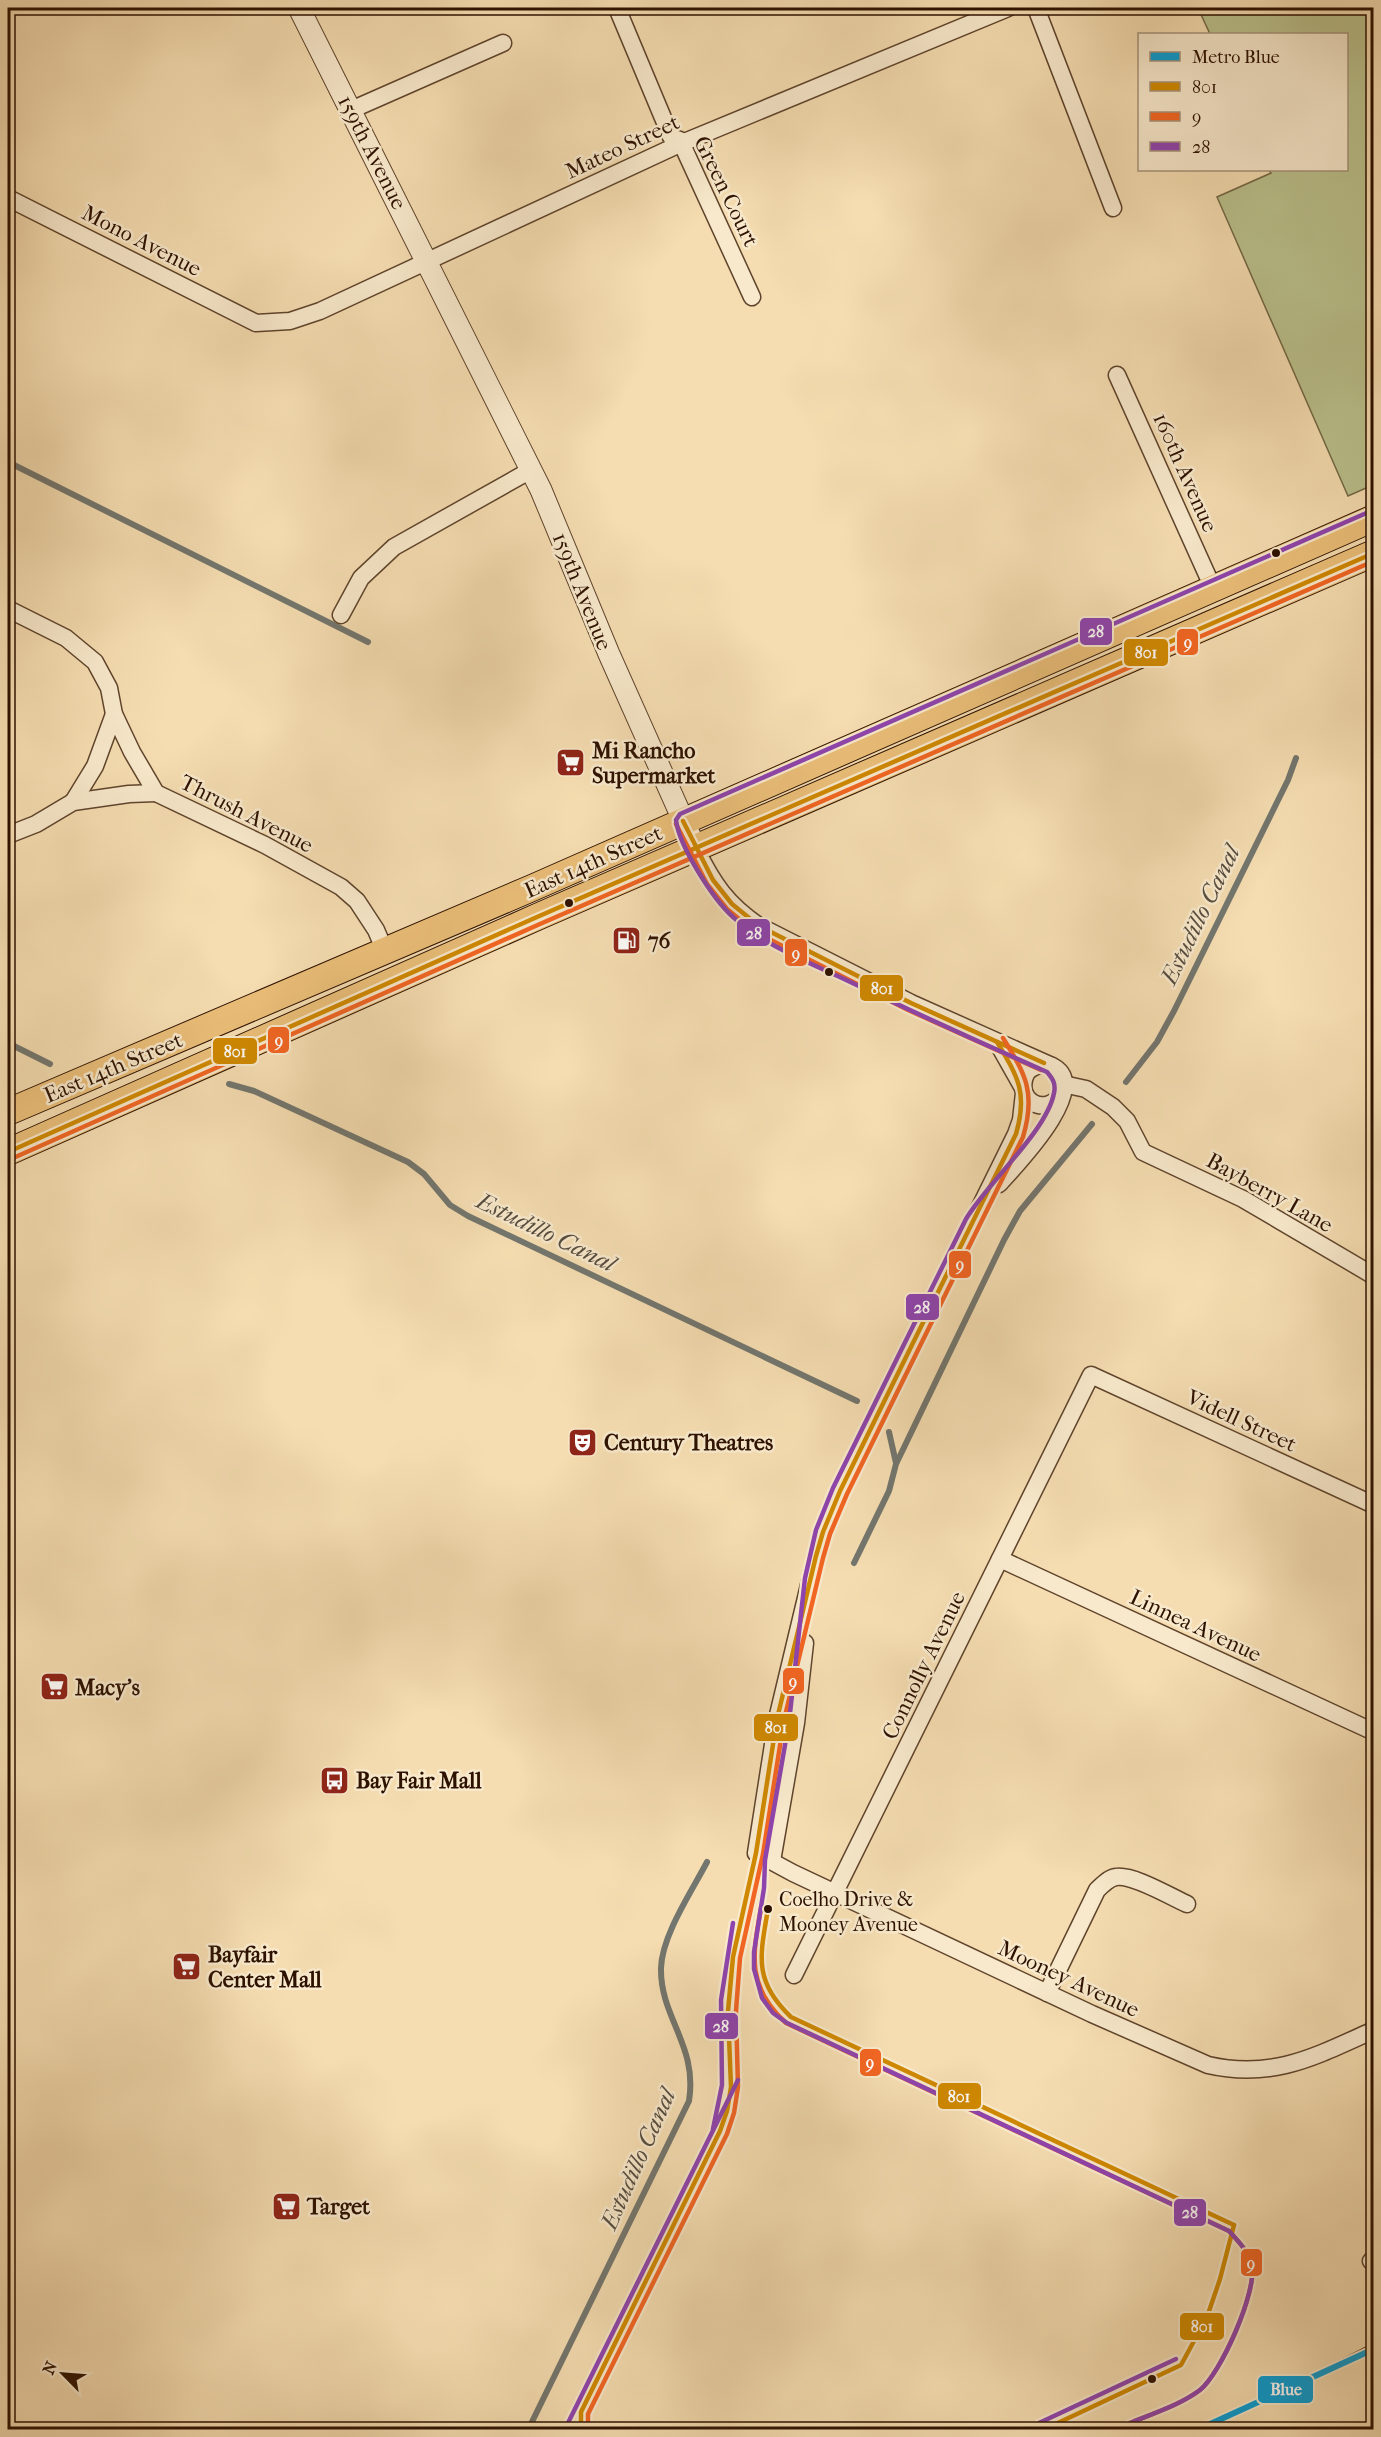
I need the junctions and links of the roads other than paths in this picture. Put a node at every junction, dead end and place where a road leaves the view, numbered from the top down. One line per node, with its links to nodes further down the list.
1 (299, 8): 6 (street, 159th Avenue)
2 (617, 8): 7 (street, Green Court)
3 (1008, 8): 7 (street, Mateo Street)
4 (1036, 8): 9 (street)
5 (503, 43): 6 (street)
6 (351, 110): 10 (street, 159th Avenue)
7 (682, 143): 10 (street, Mateo Street); 11 (street, Green Court)
8 (8, 198): 12 (street, Mono Avenue)
9 (1113, 208)
10 (428, 261): 12 (street, Mateo Street); 14 (street, 159th Avenue)
11 (752, 297)
12 (256, 323)
13 (1118, 375): 17 (street, 160th Avenue)
14 (531, 470): 19 (street); 23 (street, 159th Avenue)
15 (1365, 522): 16 (street); 17 (main road, East 14th Street)
16 (1373, 554): 25 (main road, East 14th Street)
17 (1213, 588): 23 (main road, East 14th Street)
18 (8, 609): 20 (street, Thrush Avenue)
19 (340, 615)
20 (114, 714): 21 (street, Thrush Avenue); 22 (street)
21 (156, 793): 22 (street); 26 (street, Thrush Avenue)
22 (73, 802): 24 (street)
23 (683, 821): 25 (street, 159th Avenue); 26 (main road, East 14th Street)
24 (8, 835)
25 (696, 849): 27 (street, 159th Avenue); 32 (main road, East 14th Street)
26 (385, 951): 31 (main road, East 14th Street)
27 (997, 1042): 28 (street, 159th Avenue); 30 (street)
28 (1052, 1066): 29 (street); 30 (street)
29 (1062, 1088): 30 (street); 33 (street); 34 (street, Bayberry Lane)
30 (1023, 1090): 33 (street)
31 (8, 1112)
32 (8, 1152)
33 (980, 1209): 38 (street)
34 (1374, 1276)
35 (1091, 1375): 36 (street, Videll Street); 37 (street, Connolly Avenue)
36 (1374, 1505)
37 (1000, 1559): 39 (street, Linnea Avenue); 41 (street, Connolly Avenue)
38 (812, 1579): 40 (street); 40 (street, Mooney Avenue)
39 (1374, 1732)
40 (772, 1862): 41 (street, Mooney Avenue)
41 (835, 1893): 43 (street, Connolly Avenue); 44 (street, Mooney Avenue)
42 (1188, 1904): 44 (street)
43 (794, 1975)
44 (1047, 1992): 45 (street, Mooney Avenue)
45 (1374, 2030)

